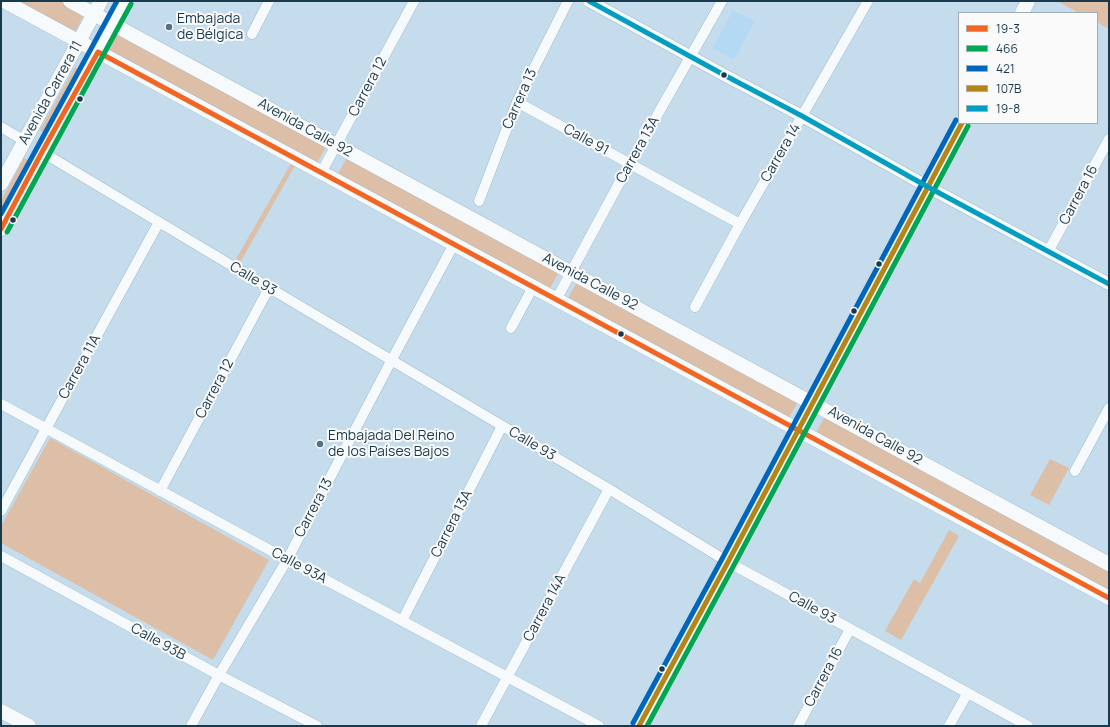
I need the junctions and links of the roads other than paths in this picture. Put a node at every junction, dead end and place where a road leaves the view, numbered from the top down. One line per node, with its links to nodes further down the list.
1 (4, 1): 16 (main road)
2 (70, 1): 13 (main road, Avenida Calle 92)
3 (100, 1): 13 (main road, Avenida Carrera 11)
4 (125, 1): 14 (main road, Avenida Carrera 11)
5 (269, 1): 15 (street)
6 (414, 1): 25 (street, Carrera 12)
7 (568, 1): 19 (street, Carrera 13)
8 (589, 1): 18 (street)
9 (722, 1): 18 (street, Carrera 13A)
10 (868, 1): 20 (street, Carrera 14)
11 (1028, 1): 12 (main road)
12 (1022, 12)
13 (94, 14): 14 (main road, Avenida Calle 92); 16 (main road, Avenida Carrera 11)
14 (113, 24): 17 (main road, Avenida Carrera 11); 25 (main road, Avenida Calle 92)
15 (252, 34)
16 (79, 41): 17 (main road); 24 (main road, Avenida Carrera 11)
17 (98, 52): 26 (main road, Avenida Carrera 11); 28 (main road)
18 (691, 57): 20 (street); 27 (street, Carrera 13A)
19 (517, 102): 27 (street, Calle 91); 31 (street, Carrera 13)
20 (802, 116): 30 (street); 33 (street, Carrera 14)
21 (961, 124): 30 (main road)
22 (1, 127): 24 (street)
23 (1109, 139): 36 (street, Carrera 16)
24 (25, 141): 29 (main road, Avenida Carrera 11)
25 (336, 145): 28 (street, Carrera 12); 37 (main road, Avenida Calle 92)
26 (42, 152): 32 (street, Calle 93); 34 (main road, Avenida Carrera 11)
27 (630, 164): 33 (street, Calle 91); 37 (street, Carrera 13A)
28 (321, 173): 35 (main road)
29 (1, 184)
30 (928, 187): 36 (street); 45 (main road)
31 (479, 201)
32 (159, 222): 40 (street, Calle 93); 49 (street, Carrera 11A)
33 (740, 224): 42 (street, Carrera 14)
34 (1, 229)
35 (454, 244): 39 (main road); 44 (street, Carrera 13)
36 (1048, 252): 38 (street)
37 (570, 272): 41 (street, Carrera 13A); 45 (main road, Avenida Calle 92)
38 (1109, 284)
39 (533, 287): 41 (main road); 43 (street)
40 (269, 288): 44 (street, Calle 93); 53 (street, Carrera 12)
41 (556, 300): 50 (main road)
42 (695, 307)
43 (511, 328)
44 (391, 361): 48 (street, Calle 93); 56 (street, Carrera 13)
45 (813, 403): 50 (main road); 58 (main road, Avenida Calle 92)
46 (1, 404): 49 (street, Calle 93A)
47 (1109, 408): 51 (street)
48 (502, 426): 52 (street, Calle 93); 60 (street, Carrera 13A)
49 (46, 429): 53 (street, Calle 93A); 54 (street, Carrera 11A)
50 (798, 430): 57 (main road); 59 (main road)
51 (1075, 470)
52 (609, 489): 57 (street, Calle 93); 63 (street, Carrera 14A)
53 (160, 491): 56 (street, Calle 93A)
54 (1, 511)
55 (1, 556): 62 (street, Calle 93B)
56 (287, 560): 60 (street, Calle 93A); 62 (street, Carrera 13)
57 (728, 562): 61 (street, Calle 93); 71 (main road)
58 (1109, 564)
59 (1109, 598)
60 (402, 621): 63 (street, Calle 93A)
61 (850, 629): 64 (street, Calle 93); 72 (street, Carrera 16)
62 (218, 675): 67 (street, Carrera 13); 68 (street, Calle 93B)
63 (507, 678): 69 (street, Carrera 14A); 70 (street, Calle 93A)
64 (967, 694): 73 (street); 74 (street, Calle 93)
65 (1, 711): 66 (main road)
66 (29, 726)
67 (191, 726)
68 (317, 726)
69 (481, 726)
70 (599, 726)
71 (639, 726)
72 (798, 726)
73 (949, 726)
74 (1028, 726)

